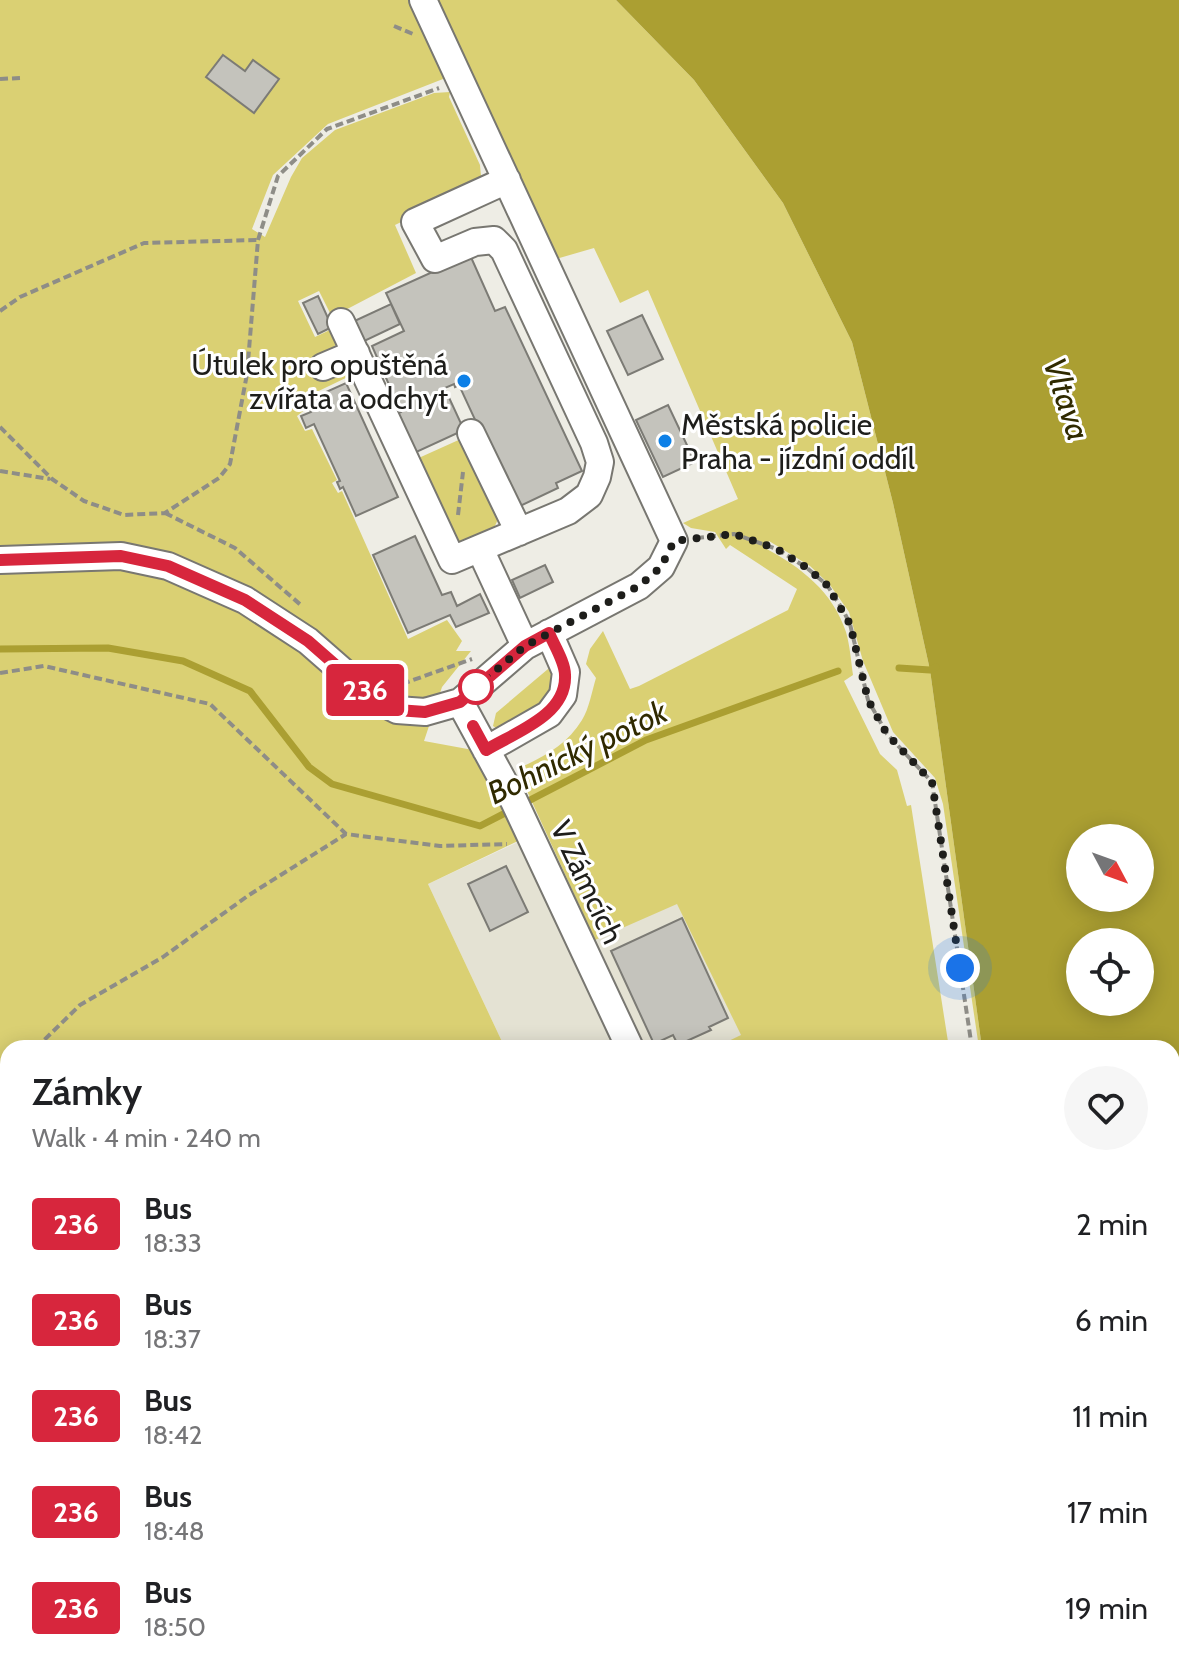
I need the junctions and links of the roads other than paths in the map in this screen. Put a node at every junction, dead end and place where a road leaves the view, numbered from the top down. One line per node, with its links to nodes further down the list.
1 (423, 0): 2 (street)
2 (507, 180): 7 (street); 10 (street)
3 (341, 322): 4 (street)
4 (356, 353): 5 (street); 8 (street)
5 (323, 367)
6 (473, 437): 7 (street)
7 (519, 532): 8 (street)
8 (480, 549): 11 (street)
9 (0, 560): 12 (street)
10 (549, 633): 11 (street); 13 (street)
11 (525, 646): 12 (street)
12 (460, 702): 13 (street, V Zámcích)
13 (486, 750): 14 (street, V Zámcích)
14 (626, 1040)

